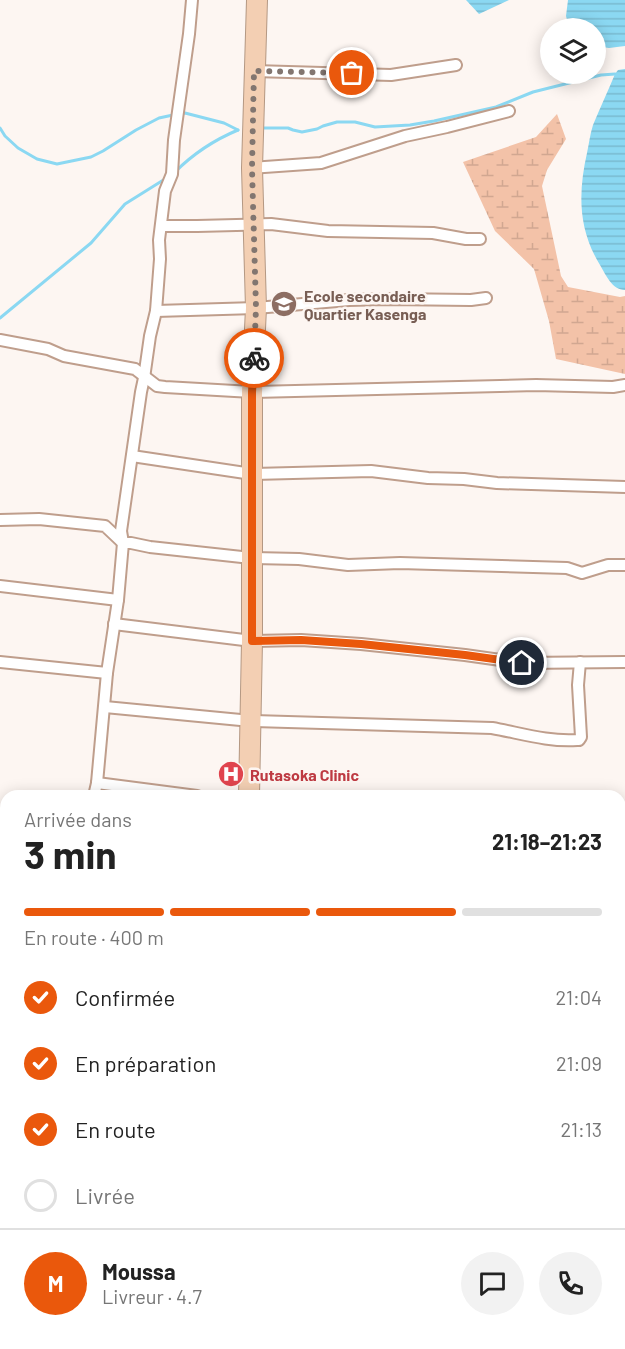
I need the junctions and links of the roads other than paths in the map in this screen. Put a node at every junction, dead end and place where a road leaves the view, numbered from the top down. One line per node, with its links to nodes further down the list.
1 (192, 0): 8 (street)
2 (257, 0): 4 (highway)
3 (456, 65): 4 (street)
4 (254, 71): 6 (highway)
5 (509, 111): 6 (street)
6 (252, 168): 7 (highway)
7 (254, 225): 8 (street); 9 (street); 11 (highway)
8 (161, 226): 12 (street)
9 (480, 239)
10 (486, 298): 11 (street)
11 (256, 308): 12 (street); 16 (highway)
12 (156, 311): 14 (street)
13 (0, 340): 14 (street)
14 (144, 378): 16 (street); 17 (street)
15 (625, 385): 16 (street)
16 (252, 392): 18 (highway)
17 (132, 456): 18 (street); 21 (street)
18 (252, 474): 19 (street); 22 (highway)
19 (625, 487)
20 (0, 520): 21 (street)
21 (123, 543): 22 (street); 25 (street)
22 (251, 558): 23 (street); 27 (highway)
23 (625, 565)
24 (0, 586): 25 (street)
25 (118, 600): 26 (street)
26 (114, 624): 27 (street); 31 (street)
27 (252, 641): 29 (street); 33 (highway)
28 (0, 662): 31 (street)
29 (580, 662): 30 (street); 33 (street)
30 (625, 662)
31 (107, 673): 32 (street)
32 (105, 707): 33 (street); 34 (street)
33 (251, 721): 37 (highway)
34 (97, 783): 35 (street); 36 (street)
35 (95, 790)
36 (151, 790)
37 (249, 790)

